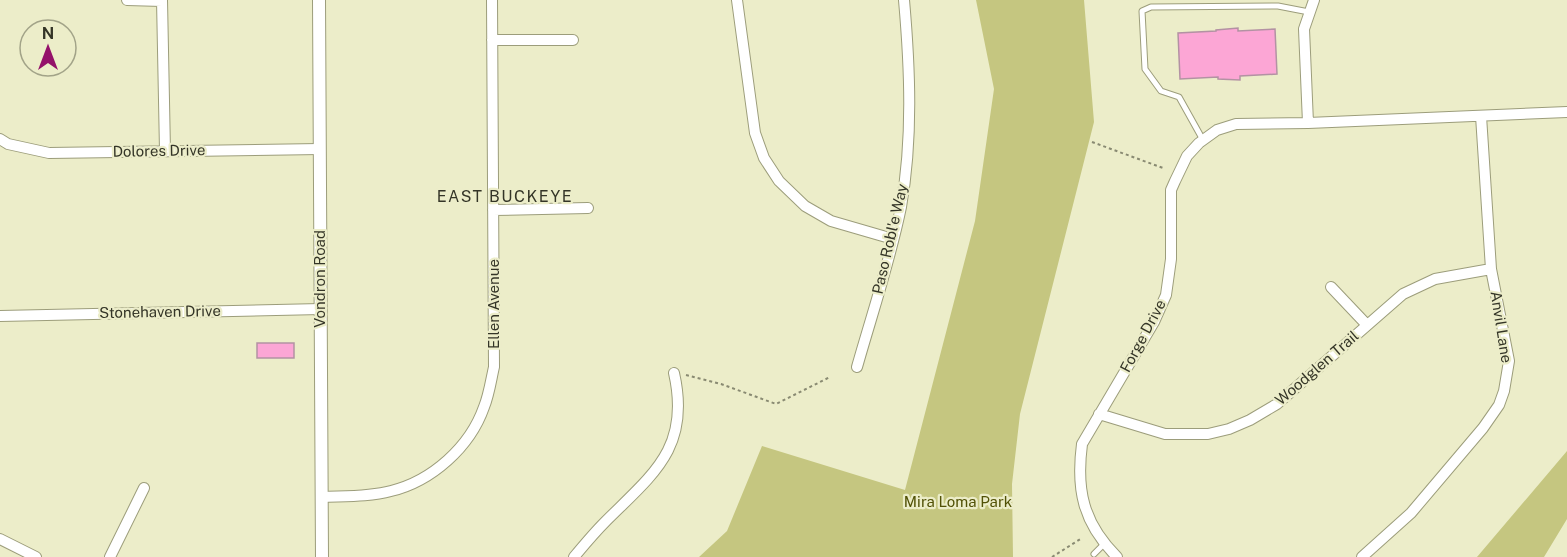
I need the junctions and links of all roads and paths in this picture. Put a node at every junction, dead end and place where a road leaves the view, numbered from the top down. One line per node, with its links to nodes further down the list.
1 (127, 0): 7 (street)
2 (319, 0): 17 (street, Vondron Road)
3 (492, 0): 9 (street, Ellen Avenue)
4 (737, 0): 22 (street)
5 (904, 0): 22 (street, Paso Robl'e Way)
6 (1314, 0): 8 (street)
7 (162, 1): 18 (street)
8 (1309, 12): 13 (street); 15 (lane)
9 (492, 40): 10 (street); 21 (street, Ellen Avenue)
10 (573, 40)
11 (1567, 112): 12 (street, Forge Drive)
12 (1481, 116): 13 (street, Forge Drive); 23 (street, Anvil Lane)
13 (1308, 123): 15 (street, Forge Drive)
14 (0, 139): 18 (street, Dolores Drive)
15 (1204, 140): 31 (street, Forge Drive)
16 (1092, 142): 19 (path)
17 (320, 149): 18 (street, Dolores Drive); 25 (street, Vondron Road)
18 (165, 151)
19 (1163, 168)
20 (588, 208): 21 (street)
21 (493, 210): 33 (street, Ellen Avenue)
22 (892, 239): 28 (street, Paso Robl'e Way)
23 (1491, 269): 27 (street, Woodglen Trail); 44 (street, Anvil Lane)
24 (1331, 287): 27 (street)
25 (321, 309): 26 (street, Stonehaven Drive); 33 (street, Vondron Road)
26 (0, 316)
27 (1367, 325): 31 (street, Woodglen Trail)
28 (857, 367)
29 (674, 373): 30 (path); 41 (street)
30 (831, 377)
31 (1099, 414): 36 (street, Forge Drive)
32 (144, 488): 39 (street)
33 (322, 497): 40 (street, Vondron Road)
34 (1082, 538): 42 (path)
35 (0, 539): 38 (street)
36 (1104, 544): 37 (lane); 43 (street, Forge Drive)
37 (1094, 554)
38 (36, 557)
39 (110, 557)
40 (322, 557)
41 (574, 557)
42 (1052, 557)
43 (1117, 557)
44 (1362, 557)

